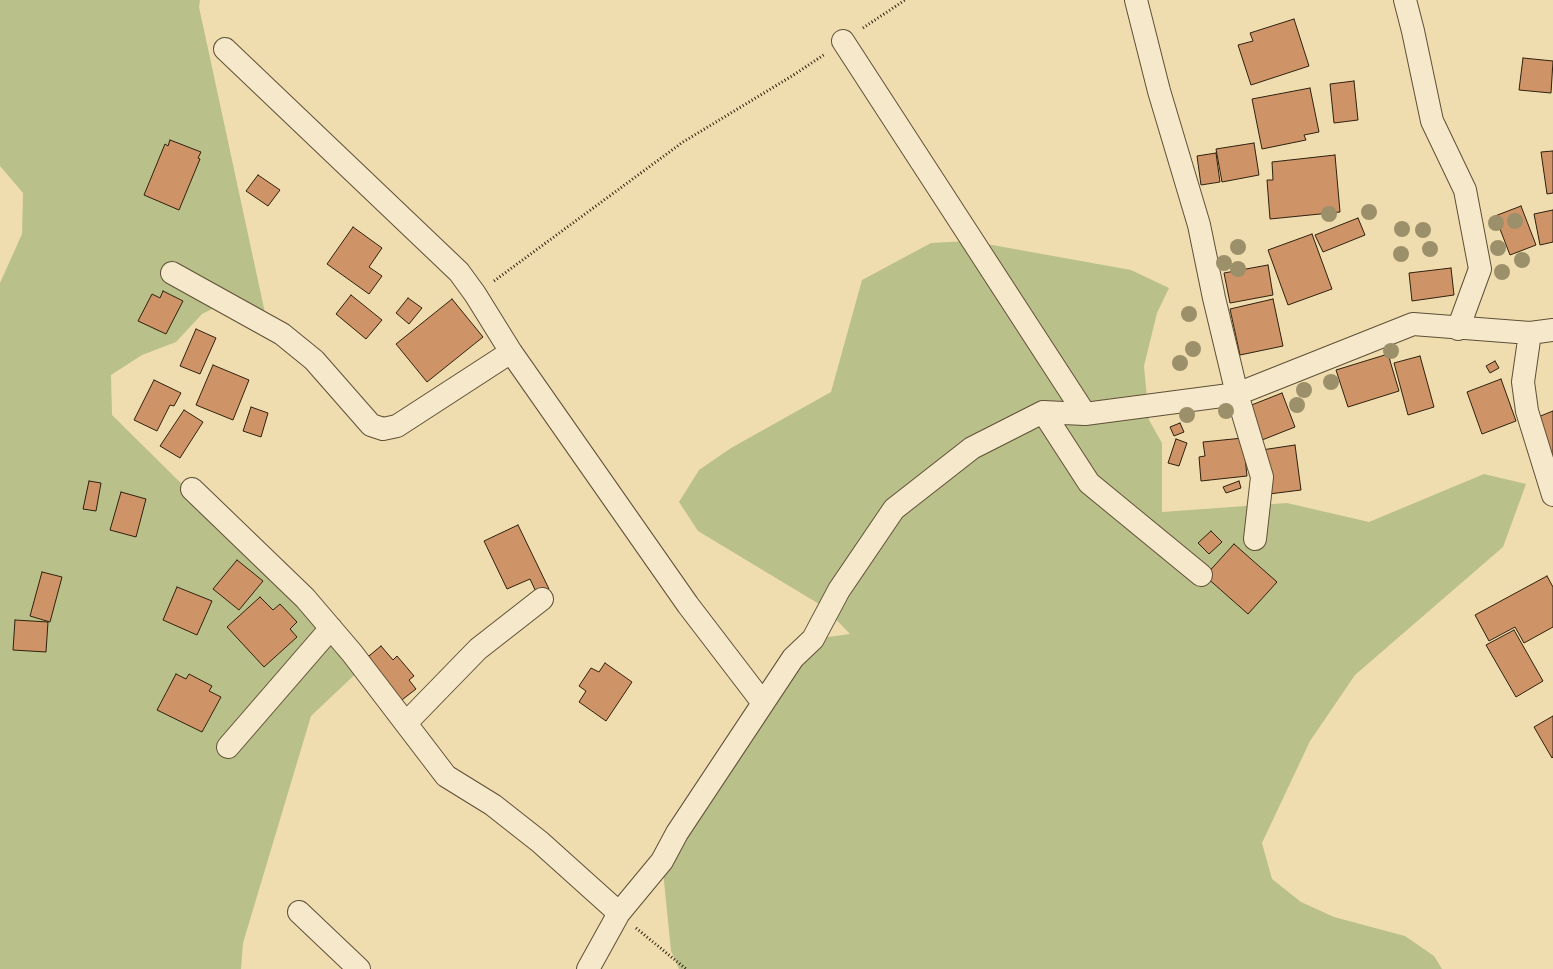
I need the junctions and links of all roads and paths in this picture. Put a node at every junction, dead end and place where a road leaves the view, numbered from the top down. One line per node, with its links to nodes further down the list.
1 (905, 0): 4 (path)
2 (1136, 0): 12 (street)
3 (1405, 0): 8 (street)
4 (843, 41): 7 (path); 14 (street)
5 (225, 49): 7 (street)
6 (172, 273): 11 (street)
7 (475, 294): 11 (street)
8 (1458, 329): 10 (street); 12 (street)
9 (1553, 330): 10 (street)
10 (1530, 334): 16 (street)
11 (511, 352): 21 (street)
12 (1237, 394): 14 (street); 17 (street)
13 (1044, 412): 14 (street); 18 (street); 21 (street)
14 (1085, 414)
15 (192, 490): 20 (street)
16 (1553, 495)
17 (1255, 539)
18 (1201, 575)
19 (542, 598): 22 (street)
20 (331, 628): 22 (street); 23 (street)
21 (763, 703): 25 (street)
22 (406, 723): 25 (street)
23 (228, 747)
24 (300, 912): 26 (street)
25 (619, 913): 27 (street); 28 (path)
26 (359, 969)
27 (588, 969)
28 (686, 969)

